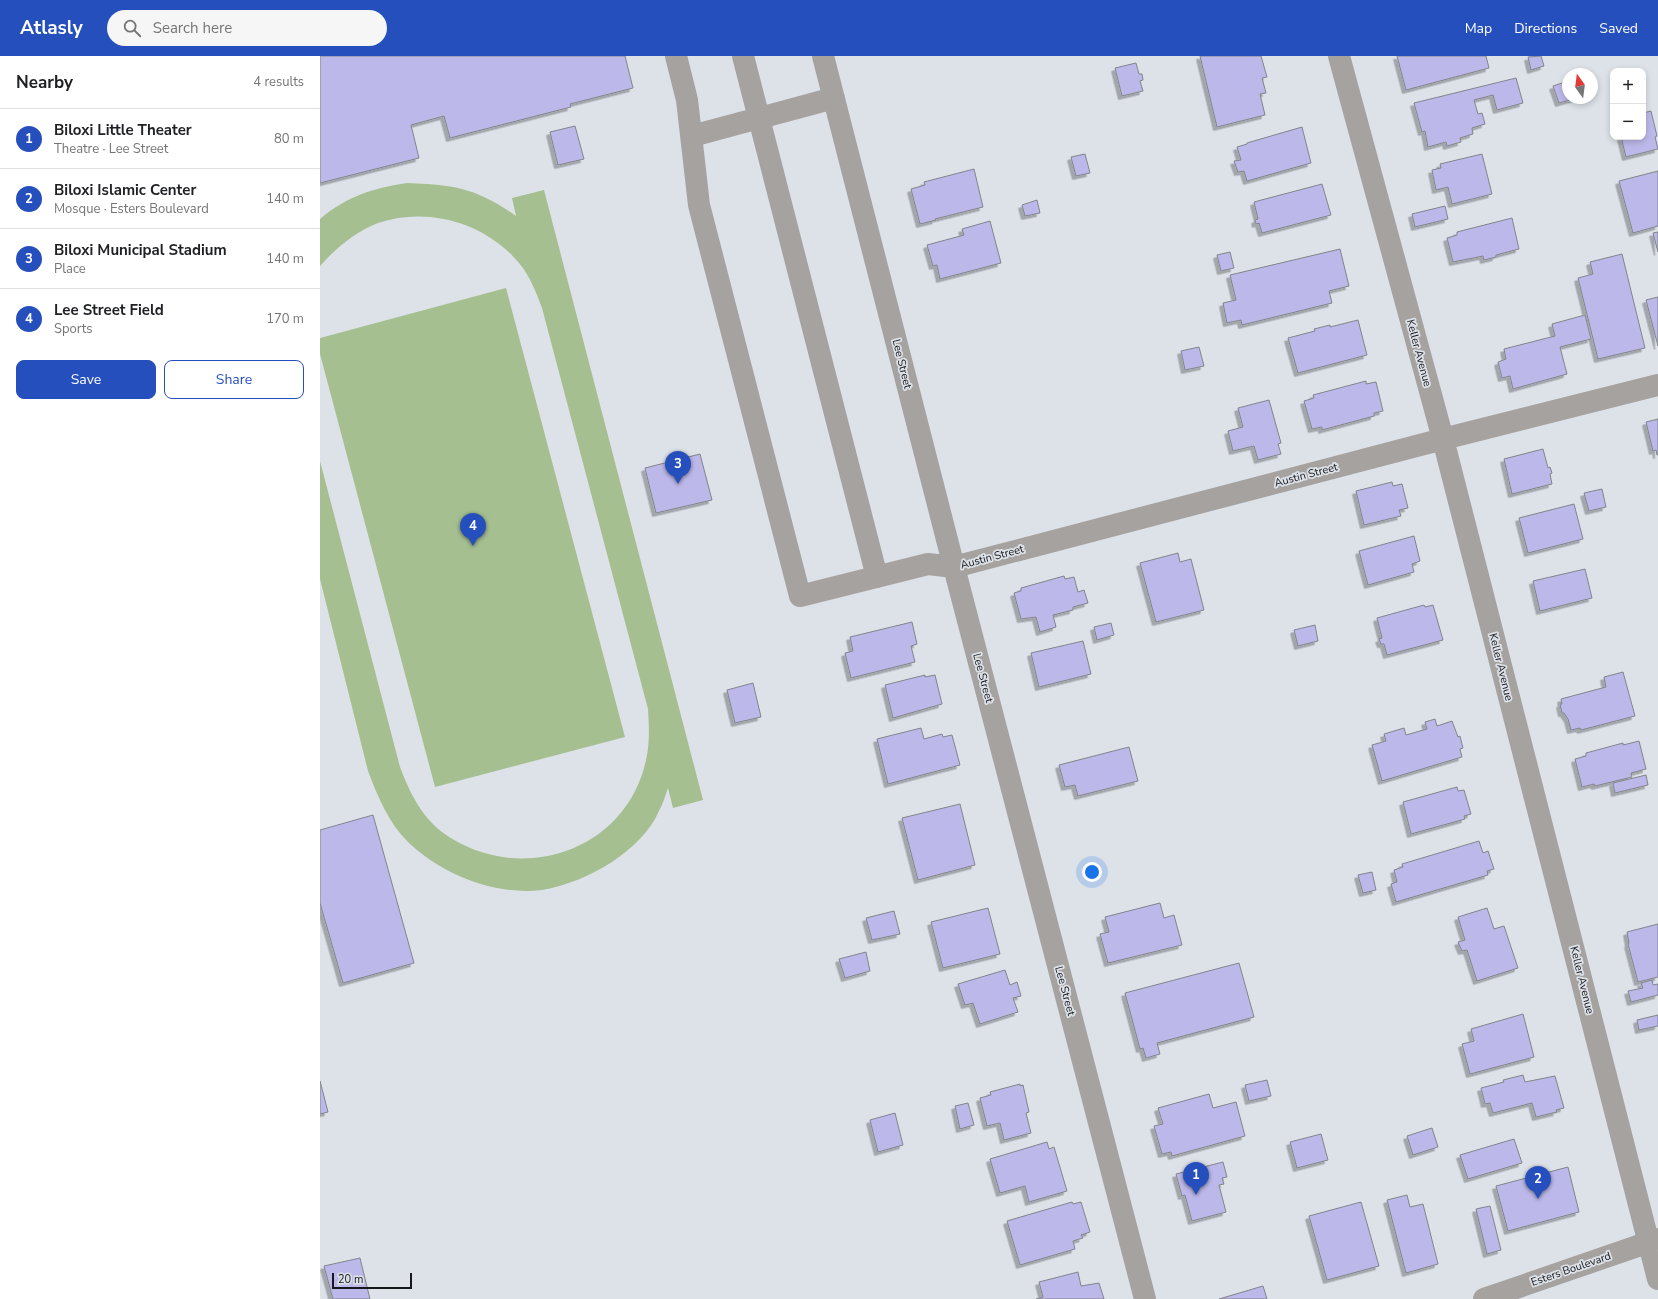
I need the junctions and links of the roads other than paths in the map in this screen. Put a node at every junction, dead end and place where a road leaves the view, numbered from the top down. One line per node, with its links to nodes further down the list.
1 (676, 56): 7 (street)
2 (743, 56): 6 (street)
3 (823, 56): 5 (street, Lee Street)
4 (1339, 56): 9 (street, Keller Avenue)
5 (834, 98): 6 (street); 10 (street, Lee Street)
6 (759, 118): 7 (street); 11 (street)
7 (692, 136): 11 (street)
8 (1658, 385): 9 (street, Austin Street)
9 (1443, 439): 10 (street, Austin Street); 12 (street, Keller Avenue)
10 (954, 567): 11 (street); 14 (street, Lee Street)
11 (877, 577)
12 (1654, 1240): 13 (street, Keller Avenue); 15 (street, Esters Boulevard)
13 (1658, 1279)
14 (1145, 1299)
15 (1484, 1299)

